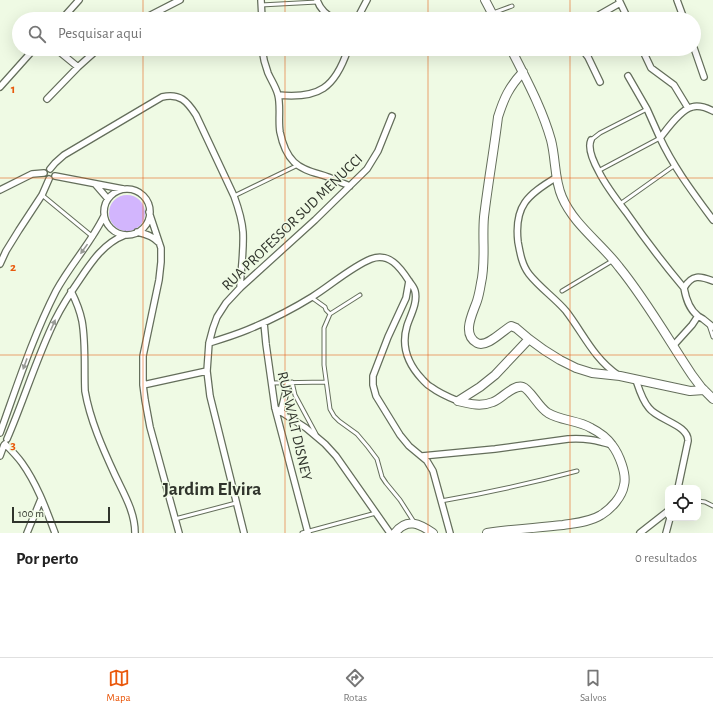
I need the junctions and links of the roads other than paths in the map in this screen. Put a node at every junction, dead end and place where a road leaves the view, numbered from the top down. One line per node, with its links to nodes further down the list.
1 (79, 0): 10 (street)
2 (180, 0): 11 (street)
3 (367, 0): 13 (street)
4 (485, 0): 14 (street)
5 (677, 0): 18 (street)
6 (317, 1): 8 (lane); 12 (street)
7 (619, 1): 16 (street); 17 (street)
8 (261, 3)
9 (512, 6): 15 (lane)
10 (68, 12)
11 (157, 12)
12 (324, 12)
13 (361, 12)
14 (492, 12)
15 (501, 12)
16 (602, 12)
17 (624, 12)
18 (681, 12)
19 (28, 56): 33 (street)
20 (65, 56): 28 (street)
21 (90, 56): 28 (street)
22 (263, 56): 34 (street)
23 (345, 56): 34 (street)
24 (515, 56): 29 (street)
25 (587, 56): 32 (street)
26 (645, 56): 36 (street)
27 (697, 56): 31 (street)
28 (78, 67): 35 (street)
29 (523, 72): 48 (street); 79 (street)
30 (628, 76): 37 (street)
31 (704, 77)
32 (600, 82)
33 (0, 87)
34 (278, 95): 42 (street)
35 (47, 99)
36 (688, 108): 38 (street); 40 (street)
37 (647, 109): 40 (street); 41 (lane)
38 (713, 111)
39 (392, 116): 50 (street, RUA PROFESSOR SUD MENUCCI)
40 (660, 138): 43 (street); 45 (lane)
41 (591, 140): 45 (street)
42 (298, 165): 50 (street); 54 (lane)
43 (675, 165): 56 (lane); 59 (street)
44 (50, 168): 46 (street); 47 (street); 54 (street)
45 (598, 171): 56 (street)
46 (44, 173): 47 (street); 52 (street)
47 (52, 177): 49 (street); 53 (street)
48 (557, 177): 64 (street); 83 (street)
49 (95, 183): 51 (street); 55 (street)
50 (350, 186): 68 (street, RUA PROFESSOR SUD MENUCCI)
51 (125, 189): 55 (street); 57 (street)
52 (0, 190)
53 (42, 195): 62 (lane); 65 (street)
54 (234, 196): 68 (street)
55 (108, 199): 58 (street)
56 (620, 204): 69 (street)
57 (149, 212): 60 (street); 63 (street)
58 (104, 216): 61 (street); 62 (street)
59 (713, 220)
60 (138, 232): 61 (street); 63 (street)
61 (125, 235): 70 (street)
62 (93, 237): 93 (street, one-way to 93)
63 (160, 245): 88 (street)
64 (614, 260): 71 (lane); 81 (street)
65 (0, 264)
66 (409, 281): 73 (street); 91 (street); 98 (street)
67 (713, 281): 69 (street)
68 (240, 288): 80 (street, RUA PROFESSOR SUD MENUCCI)
69 (684, 288): 75 (street)
70 (71, 291): 95 (street, one-way to 70); 115 (street)
71 (562, 291)
72 (360, 295): 74 (lane)
73 (311, 297): 74 (lane); 76 (street)
74 (330, 314): 86 (lane)
75 (698, 316): 77 (street); 81 (street)
76 (264, 323): 80 (street); 87 (street, RUA WALT DISNEY)
77 (711, 326): 78 (lane)
78 (713, 337)
79 (529, 339): 83 (street); 91 (street)
80 (209, 343): 82 (street, RUA PROFESSOR SUD MENUCCI)
81 (673, 346): 89 (street)
82 (207, 371): 88 (street); 104 (street, RUA PROFESSOR SUD MENUCCI)
83 (620, 376): 84 (street)
84 (636, 380): 89 (street); 100 (street)
85 (290, 382): 86 (lane); 87 (lane); 92 (street); 94 (lane)
86 (326, 382): 110 (lane)
87 (272, 383): 92 (street, RUA WALT DISNEY)
88 (143, 385): 108 (street)
89 (704, 390): 90 (street)
90 (713, 399)
91 (458, 401): 96 (street)
92 (278, 410): 94 (street); 112 (street, RUA WALT DISNEY)
93 (0, 435): 95 (street)
94 (316, 436): 106 (street)
95 (4, 443): 97 (street); 101 (street)
96 (612, 445): 98 (street); 111 (street)
97 (0, 456)
98 (422, 456): 102 (street)
99 (577, 471): 102 (lane)
100 (679, 485)
101 (41, 498): 113 (street); 114 (street)
102 (441, 501): 122 (street)
103 (701, 501): 105 (lane)
104 (236, 503): 108 (lane); 117 (street, RUA PROFESSOR SUD MENUCCI)
105 (713, 506)
106 (376, 513): 112 (lane); 119 (street)
107 (665, 513): 124 (street)
108 (175, 519): 116 (street)
109 (669, 521): 125 (street)
110 (415, 523): 120 (street); 121 (street)
111 (545, 530): 123 (street)
112 (308, 532): 118 (lane)
113 (27, 533)
114 (55, 533)
115 (135, 533)
116 (179, 533)
117 (244, 533)
118 (302, 533)
119 (390, 533)
120 (395, 533)
121 (433, 533)
122 (450, 533)
123 (487, 533)
124 (640, 533)
125 (666, 533)

